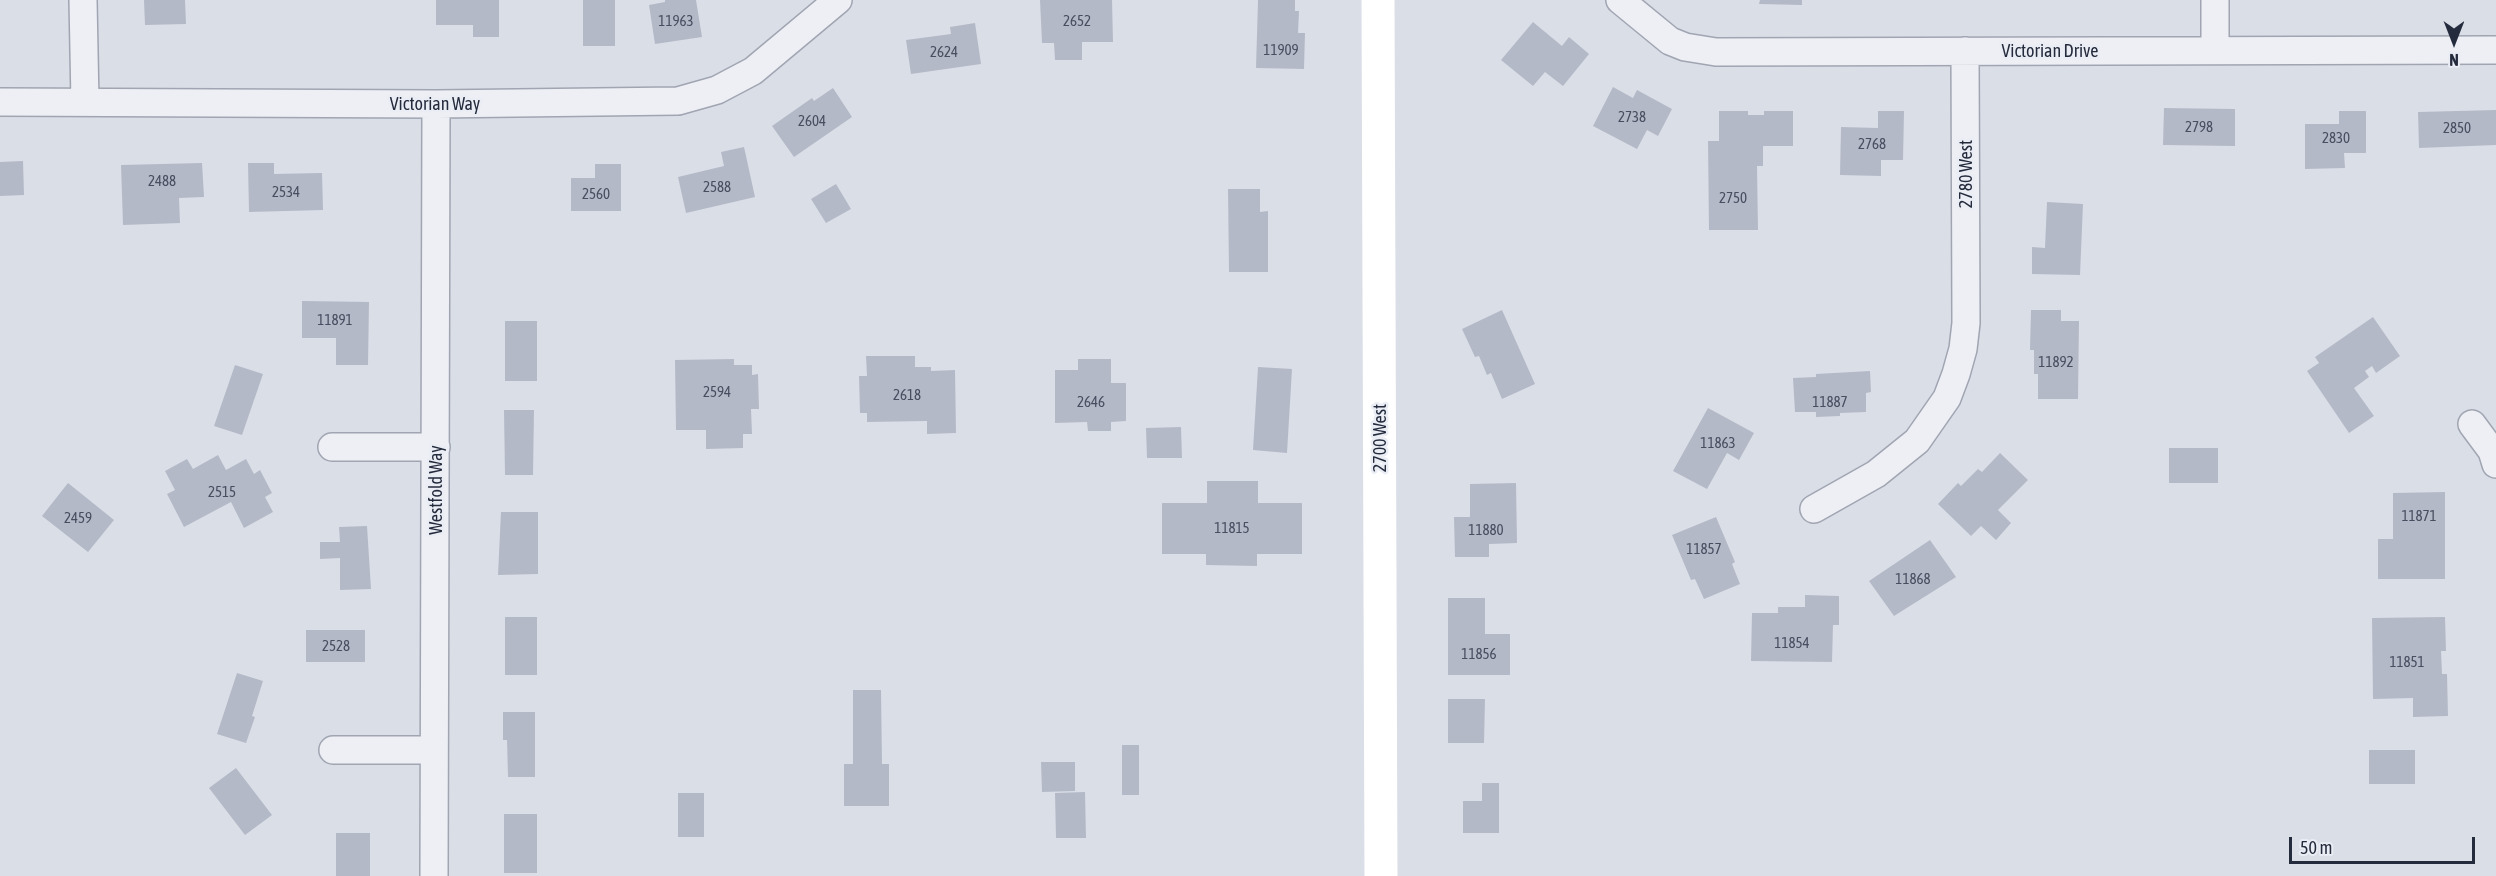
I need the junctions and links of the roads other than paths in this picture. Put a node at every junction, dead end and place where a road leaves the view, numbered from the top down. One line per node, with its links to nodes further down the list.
1 (83, 0): 10 (street)
2 (1378, 0): 20 (main road, 2700 West)
3 (1620, 0): 8 (street, Victorian Drive)
4 (2215, 0): 6 (street)
5 (821, 5): 11 (street, Victorian Way)
6 (2215, 50): 7 (street, Victorian Drive); 8 (street, Victorian Drive)
7 (2496, 50)
8 (1965, 51): 16 (street, 2780 West)
9 (0, 102): 10 (street, Victorian Way)
10 (86, 102): 11 (street, Victorian Way)
11 (436, 104): 14 (street, Westfold Way)
12 (2472, 424): 15 (street)
13 (332, 447): 14 (street)
14 (436, 447): 18 (street, Westfold Way)
15 (2496, 464)
16 (1814, 509)
17 (333, 750): 18 (street)
18 (434, 750): 19 (street, Westfold Way)
19 (434, 876)
20 (1381, 876)

